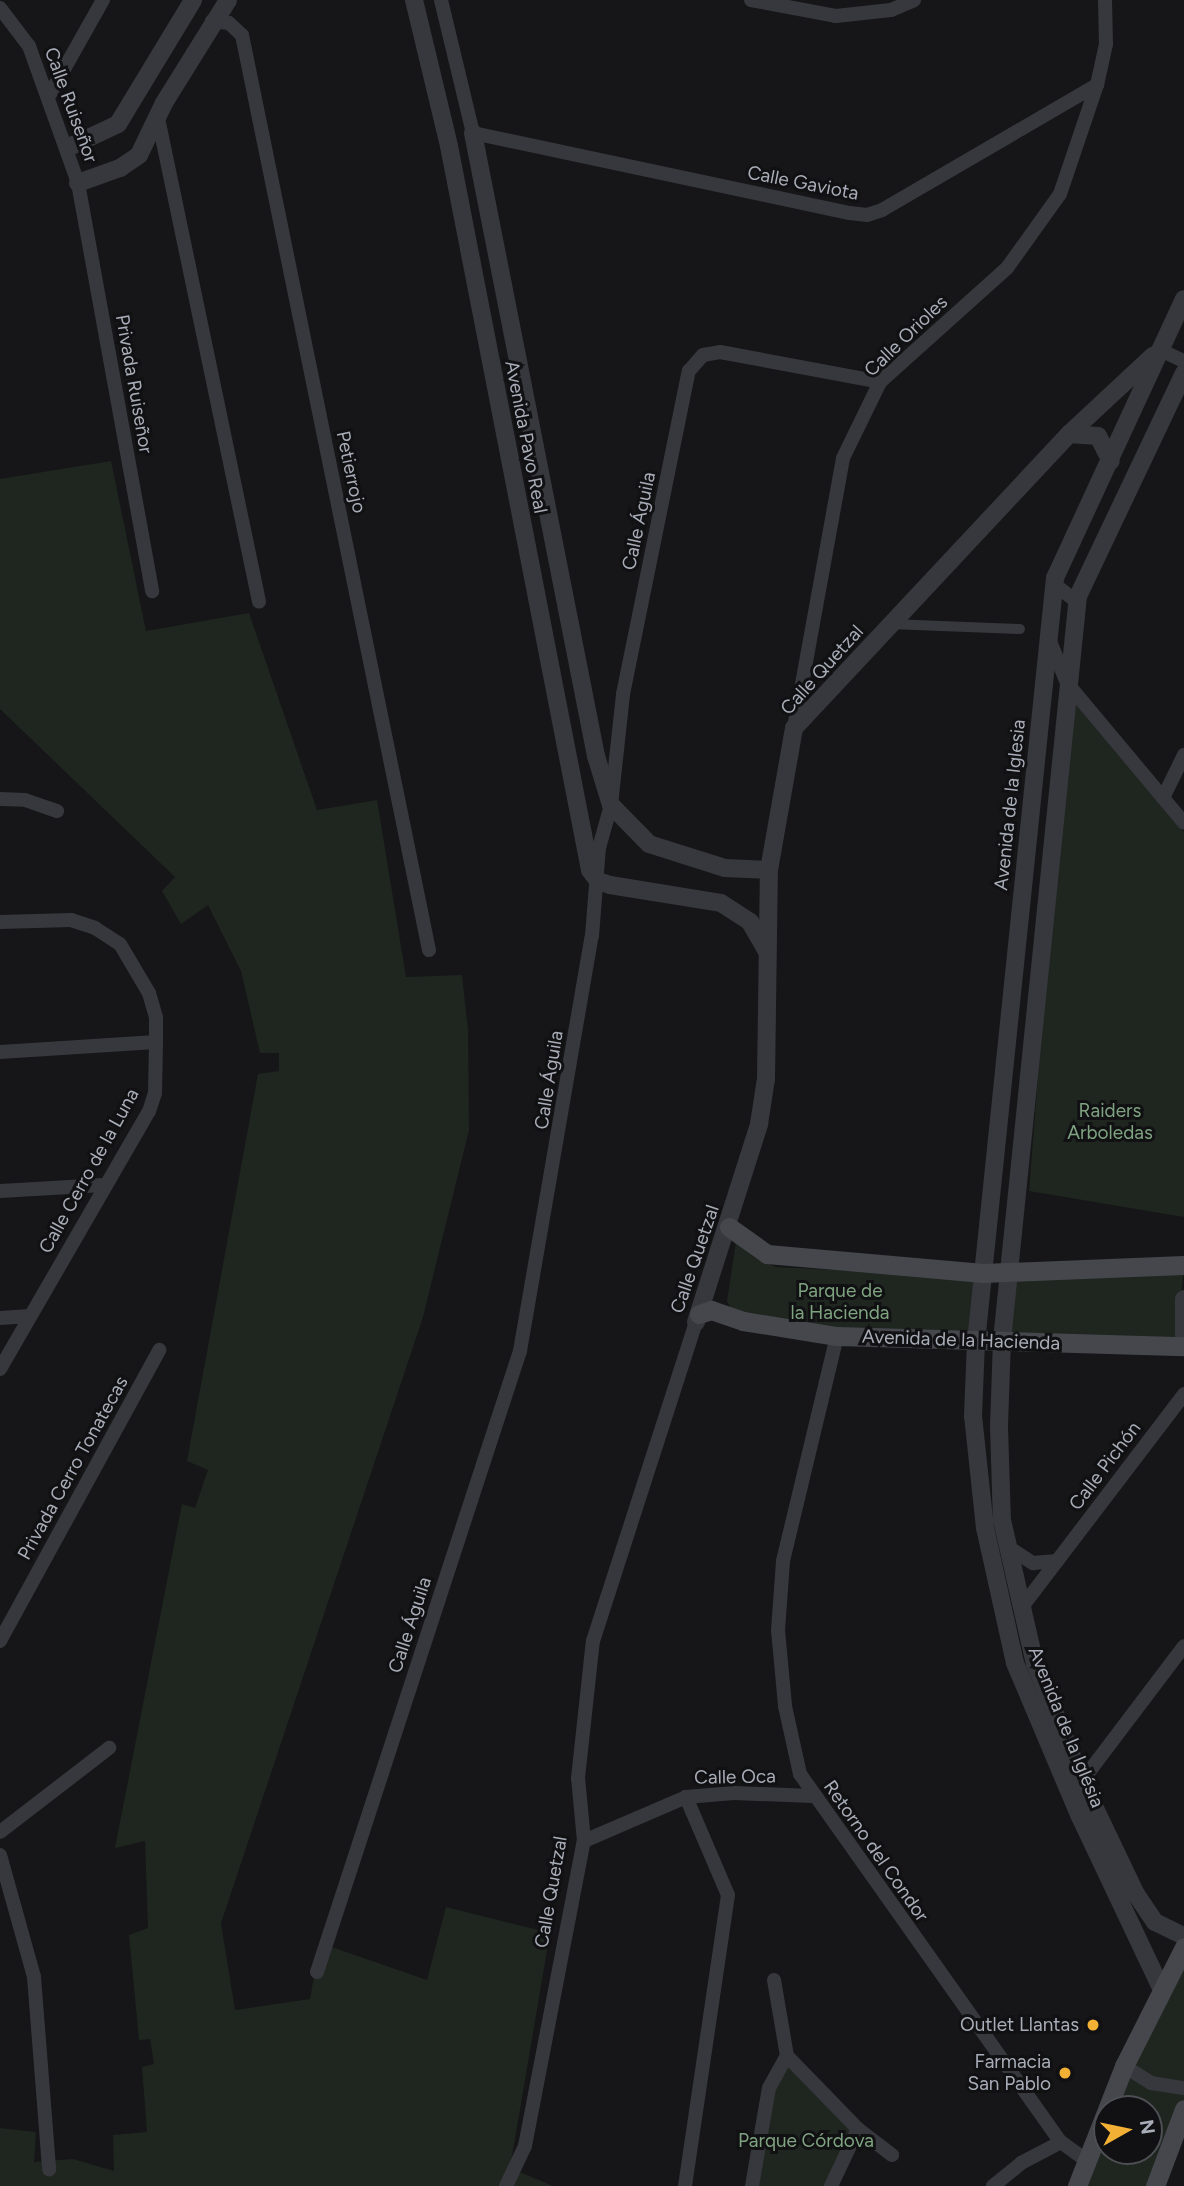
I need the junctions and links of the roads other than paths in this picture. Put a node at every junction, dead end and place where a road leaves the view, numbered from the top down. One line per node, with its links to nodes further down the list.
1 (103, 0): 12 (street)
2 (193, 0): 15 (street)
3 (228, 0): 10 (street)
4 (414, 0): 40 (street, Avenida Pavo Real)
5 (441, 0): 14 (street, Avenida Pavo Real)
6 (751, 0): 7 (street)
7 (914, 0)
8 (1105, 0): 11 (street, Calle Orioles)
9 (0, 8): 12 (street, Calle Ruiseñor)
10 (212, 21): 13 (street); 42 (street, Petierrojo)
11 (1097, 85): 14 (street, Calle Gaviota); 21 (street, Calle Orioles)
12 (50, 94): 15 (street, Calle Ruiseñor)
13 (158, 118): 16 (street); 26 (street)
14 (473, 133): 36 (street, Avenida Pavo Real)
15 (69, 147): 16 (street, Calle Ruiseñor)
16 (78, 183): 25 (street, Privada Ruiseñor)
17 (1184, 299): 18 (street, Avenida de la Iglesia)
18 (1160, 350): 19 (street); 22 (street, Calle Quetzal); 23 (street, Avenida de la Iglesia)
19 (1184, 361)
20 (1184, 373): 27 (street)
21 (880, 382): 32 (street, Calle Orioles); 36 (street, Calle Águila)
22 (1069, 434): 23 (street); 28 (street, Calle Quetzal)
23 (1111, 461): 24 (street, Avenida de la Iglesia)
24 (1054, 584): 27 (street); 30 (street, Avenida de la Iglesia)
25 (152, 591)
26 (259, 602)
27 (1077, 602): 31 (street)
28 (890, 624): 29 (street); 32 (street, Calle Quetzal)
29 (1020, 629)
30 (1048, 636): 31 (street); 50 (street, Avenida de la Iglesia)
31 (1067, 682): 34 (street); 51 (street)
32 (794, 729): 39 (street, Calle Quetzal)
33 (1184, 755): 34 (street)
34 (1163, 798): 38 (street)
35 (0, 799): 37 (street)
36 (611, 805): 39 (street); 40 (street, Calle Águila)
37 (58, 811)
38 (1184, 823)
39 (769, 870): 43 (street, Calle Quetzal)
40 (598, 881): 43 (street); 78 (street, Calle Águila)
41 (0, 922): 44 (street, Calle Cerro de la Luna)
42 (429, 950)
43 (768, 955): 48 (street, Calle Quetzal)
44 (156, 1042): 45 (street); 46 (street, Calle Cerro de la Luna)
45 (0, 1052)
46 (104, 1185): 47 (street); 53 (street, Calle Cerro de la Luna)
47 (0, 1191)
48 (729, 1227): 50 (main road); 55 (street, Calle Quetzal)
49 (1184, 1265): 51 (main road)
50 (983, 1273): 51 (main road); 59 (street, Avenida de la Iglesia)
51 (1009, 1275): 58 (street)
52 (1184, 1299): 56 (street)
53 (30, 1316): 54 (street); 62 (street, Calle Cerro de la Luna)
54 (0, 1318)
55 (697, 1318): 57 (main road, Avenida de la Hacienda); 74 (street, Calle Quetzal)
56 (1184, 1335)
57 (837, 1336): 59 (main road, Avenida de la Hacienda); 71 (street, Retorno del Condor)
58 (1002, 1340): 59 (main road, Avenida de la Hacienda); 60 (main road, Avenida de la Hacienda); 64 (street, Avenida de la Iglésia)
59 (976, 1342): 80 (street, Avenida de la Iglésia)
60 (1184, 1346)
61 (159, 1350): 67 (street, Privada Cerro Tonatecas)
62 (0, 1369)
63 (1184, 1394): 65 (street, Calle Pichón)
64 (1008, 1547): 65 (street); 66 (street, Avenida de la Iglésia)
65 (1057, 1561): 66 (street, Calle Pichón)
66 (1022, 1607): 70 (street, Avenida de la Iglésia)
67 (0, 1641)
68 (1184, 1646): 70 (street)
69 (109, 1748): 73 (street)
70 (1082, 1782): 76 (street, Avenida de la Iglésia)
71 (812, 1796): 72 (street, Calle Oca); 86 (street, Retorno del Condor)
72 (685, 1797): 74 (street, Calle Oca); 91 (street)
73 (0, 1832)
74 (584, 1841): 90 (street, Calle Quetzal)
75 (0, 1855): 89 (street)
76 (1184, 1936)
77 (1184, 1947): 80 (main road)
78 (317, 1972)
79 (774, 1980): 81 (street)
80 (1161, 1988): 82 (main road)
81 (787, 2056): 85 (street); 92 (street)
82 (1124, 2066): 83 (street); 88 (main road)
83 (1184, 2088)
84 (1184, 2109): 96 (main road)
85 (858, 2129): 87 (street); 93 (street)
86 (1061, 2142): 88 (street, Retorno del Condor); 94 (street)
87 (892, 2155)
88 (1086, 2160): 95 (main road)
89 (49, 2169)
90 (506, 2186)
91 (685, 2186)
92 (752, 2186)
93 (831, 2186)
94 (993, 2186)
95 (1077, 2186)
96 (1155, 2186)

